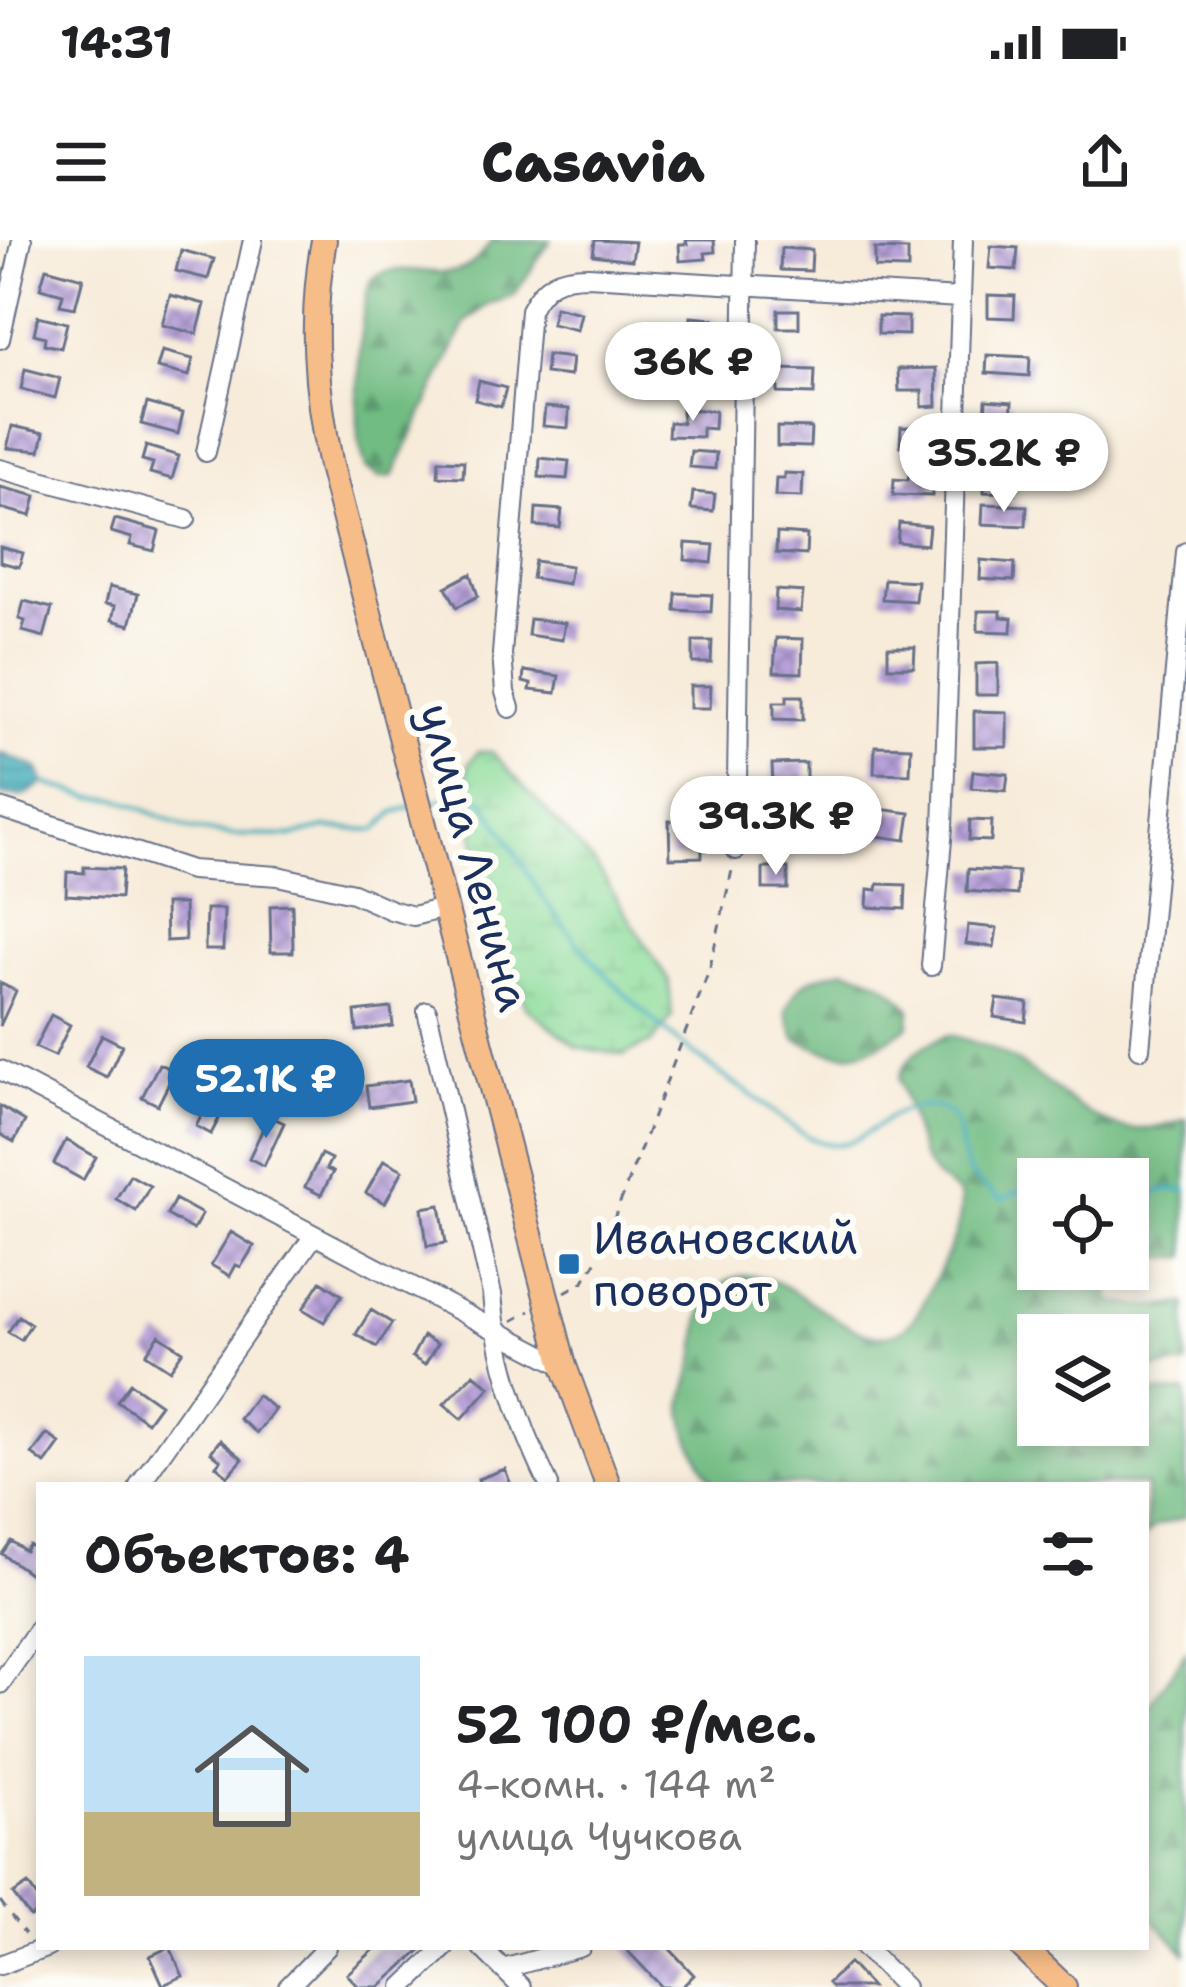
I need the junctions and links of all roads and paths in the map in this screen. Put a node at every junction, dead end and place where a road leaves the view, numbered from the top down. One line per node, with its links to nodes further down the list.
1 (22, 240): 8 (street)
2 (253, 240): 9 (street)
3 (324, 240): 16 (main road, улица Ленина)
4 (745, 240): 6 (street)
5 (963, 240): 7 (street)
6 (746, 286): 7 (street); 13 (street); 15 (street)
7 (960, 298): 17 (street)
8 (0, 339)
9 (206, 452)
10 (0, 470): 11 (street)
11 (186, 519)
12 (1186, 552): 19 (street)
13 (510, 708)
14 (0, 808): 16 (street)
15 (736, 850): 22 (path)
16 (444, 908): 22 (main road, улица Ленина)
17 (931, 967)
18 (427, 1011): 23 (street)
19 (1140, 1049)
20 (0, 1070): 21 (street)
21 (313, 1237): 23 (street); 25 (street)
22 (548, 1301): 23 (path); 24 (main road, улица Ленина)
23 (495, 1330): 24 (street); 26 (street)
24 (564, 1366): 27 (main road, улица Ленина)
25 (141, 1482)
26 (548, 1482)
27 (607, 1482)
28 (36, 1632): 29 (street)
29 (0, 1684)
30 (0, 1901): 31 (path)
31 (36, 1940)
32 (38, 1950): 39 (street)
33 (325, 1950): 41 (street)
34 (443, 1950): 42 (street)
35 (485, 1950): 40 (street)
36 (570, 1950): 40 (street)
37 (867, 1950): 44 (street)
38 (1025, 1950): 45 (main road)
39 (0, 1964)
40 (502, 1969): 43 (street)
41 (299, 1982)
42 (403, 1987)
43 (521, 1987)
44 (905, 1987)
45 (1064, 1987)

